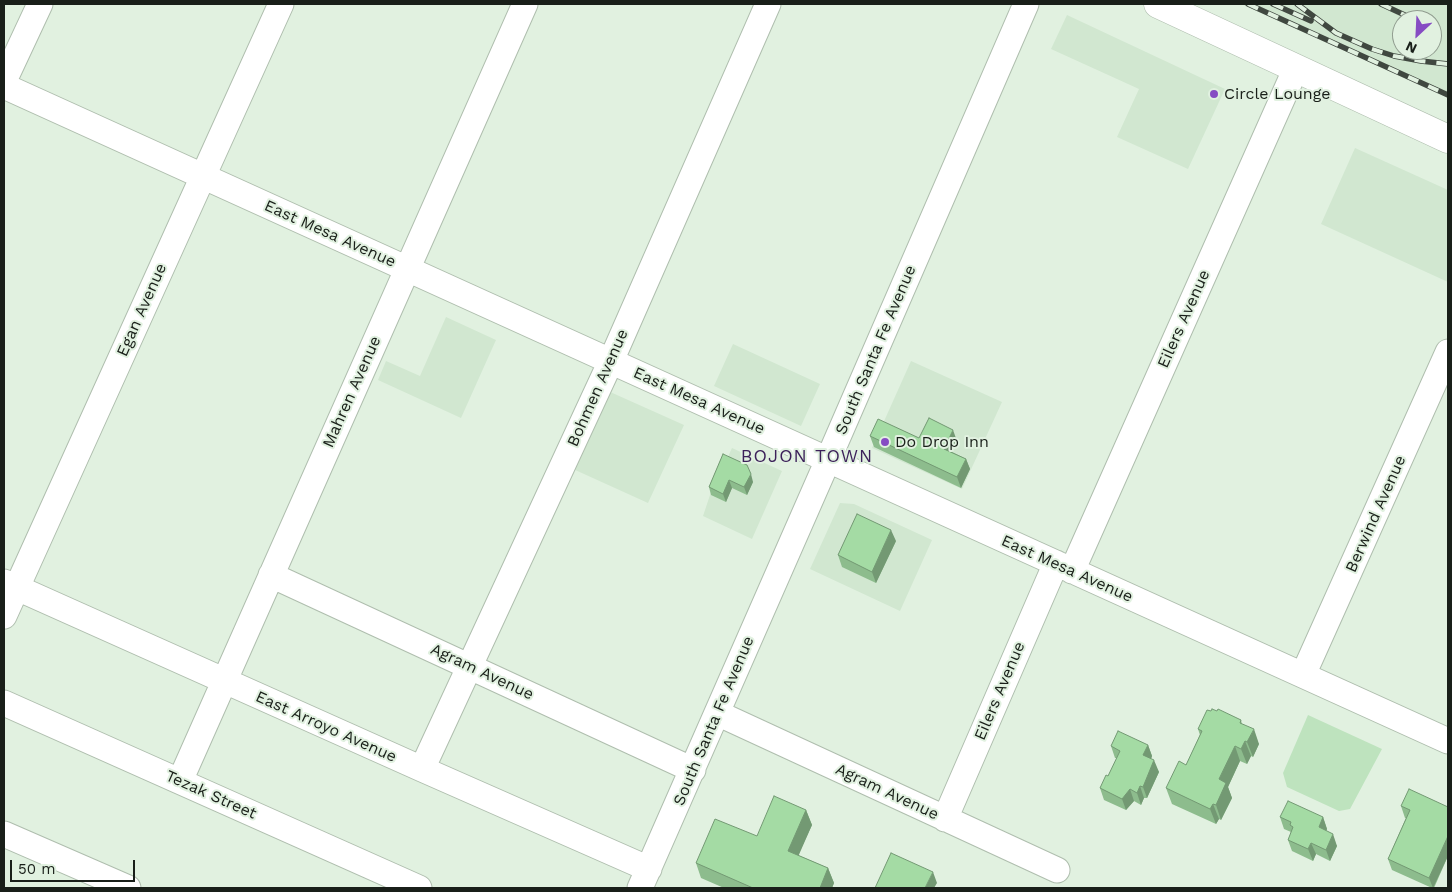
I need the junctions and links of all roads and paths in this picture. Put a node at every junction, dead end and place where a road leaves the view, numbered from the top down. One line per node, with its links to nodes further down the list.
1 (40, 4): 8 (street)
2 (281, 4): 11 (street, Egan Avenue)
3 (525, 4): 12 (street, Mahren Avenue)
4 (768, 4): 14 (street, Bohmen Avenue)
5 (1026, 4): 15 (street, South Santa Fe Avenue)
6 (1158, 4): 7 (main road)
7 (1296, 68): 10 (main road); 16 (street, Eilers Avenue)
8 (4, 81)
9 (4, 86): 11 (street, East Mesa Avenue)
10 (1448, 139)
11 (203, 176): 12 (street, East Mesa Avenue); 18 (street, Egan Avenue)
12 (407, 269): 14 (street, East Mesa Avenue); 17 (street, Mahren Avenue)
13 (1448, 352): 21 (street, Berwind Avenue)
14 (610, 361): 15 (street, East Mesa Avenue); 20 (street, Bohmen Avenue)
15 (828, 460): 16 (street, East Mesa Avenue); 24 (street, South Santa Fe Avenue)
16 (1064, 567): 21 (street, East Mesa Avenue); 29 (street, Eilers Avenue)
17 (272, 575): 20 (street, Agram Avenue); 22 (street, Mahren Avenue)
18 (10, 584): 19 (street, Egan Avenue); 22 (street, East Arroyo Avenue)
19 (4, 616)
20 (470, 667): 26 (street, Bohmen Avenue); 27 (street, Agram Avenue)
21 (1303, 675): 25 (street, East Mesa Avenue)
22 (224, 681): 26 (street, East Arroyo Avenue); 28 (street, Mahren Avenue)
23 (4, 703): 28 (street, Tezak Street)
24 (716, 713): 27 (street, South Santa Fe Avenue); 29 (street, Agram Avenue)
25 (1448, 741)
26 (422, 770): 32 (street, East Arroyo Avenue)
27 (693, 770): 32 (street, South Santa Fe Avenue)
28 (180, 781): 34 (street, Tezak Street)
29 (945, 819): 31 (street, Agram Avenue)
30 (4, 834): 33 (street)
31 (1057, 870)
32 (645, 879)
33 (128, 888)
34 (419, 888)

